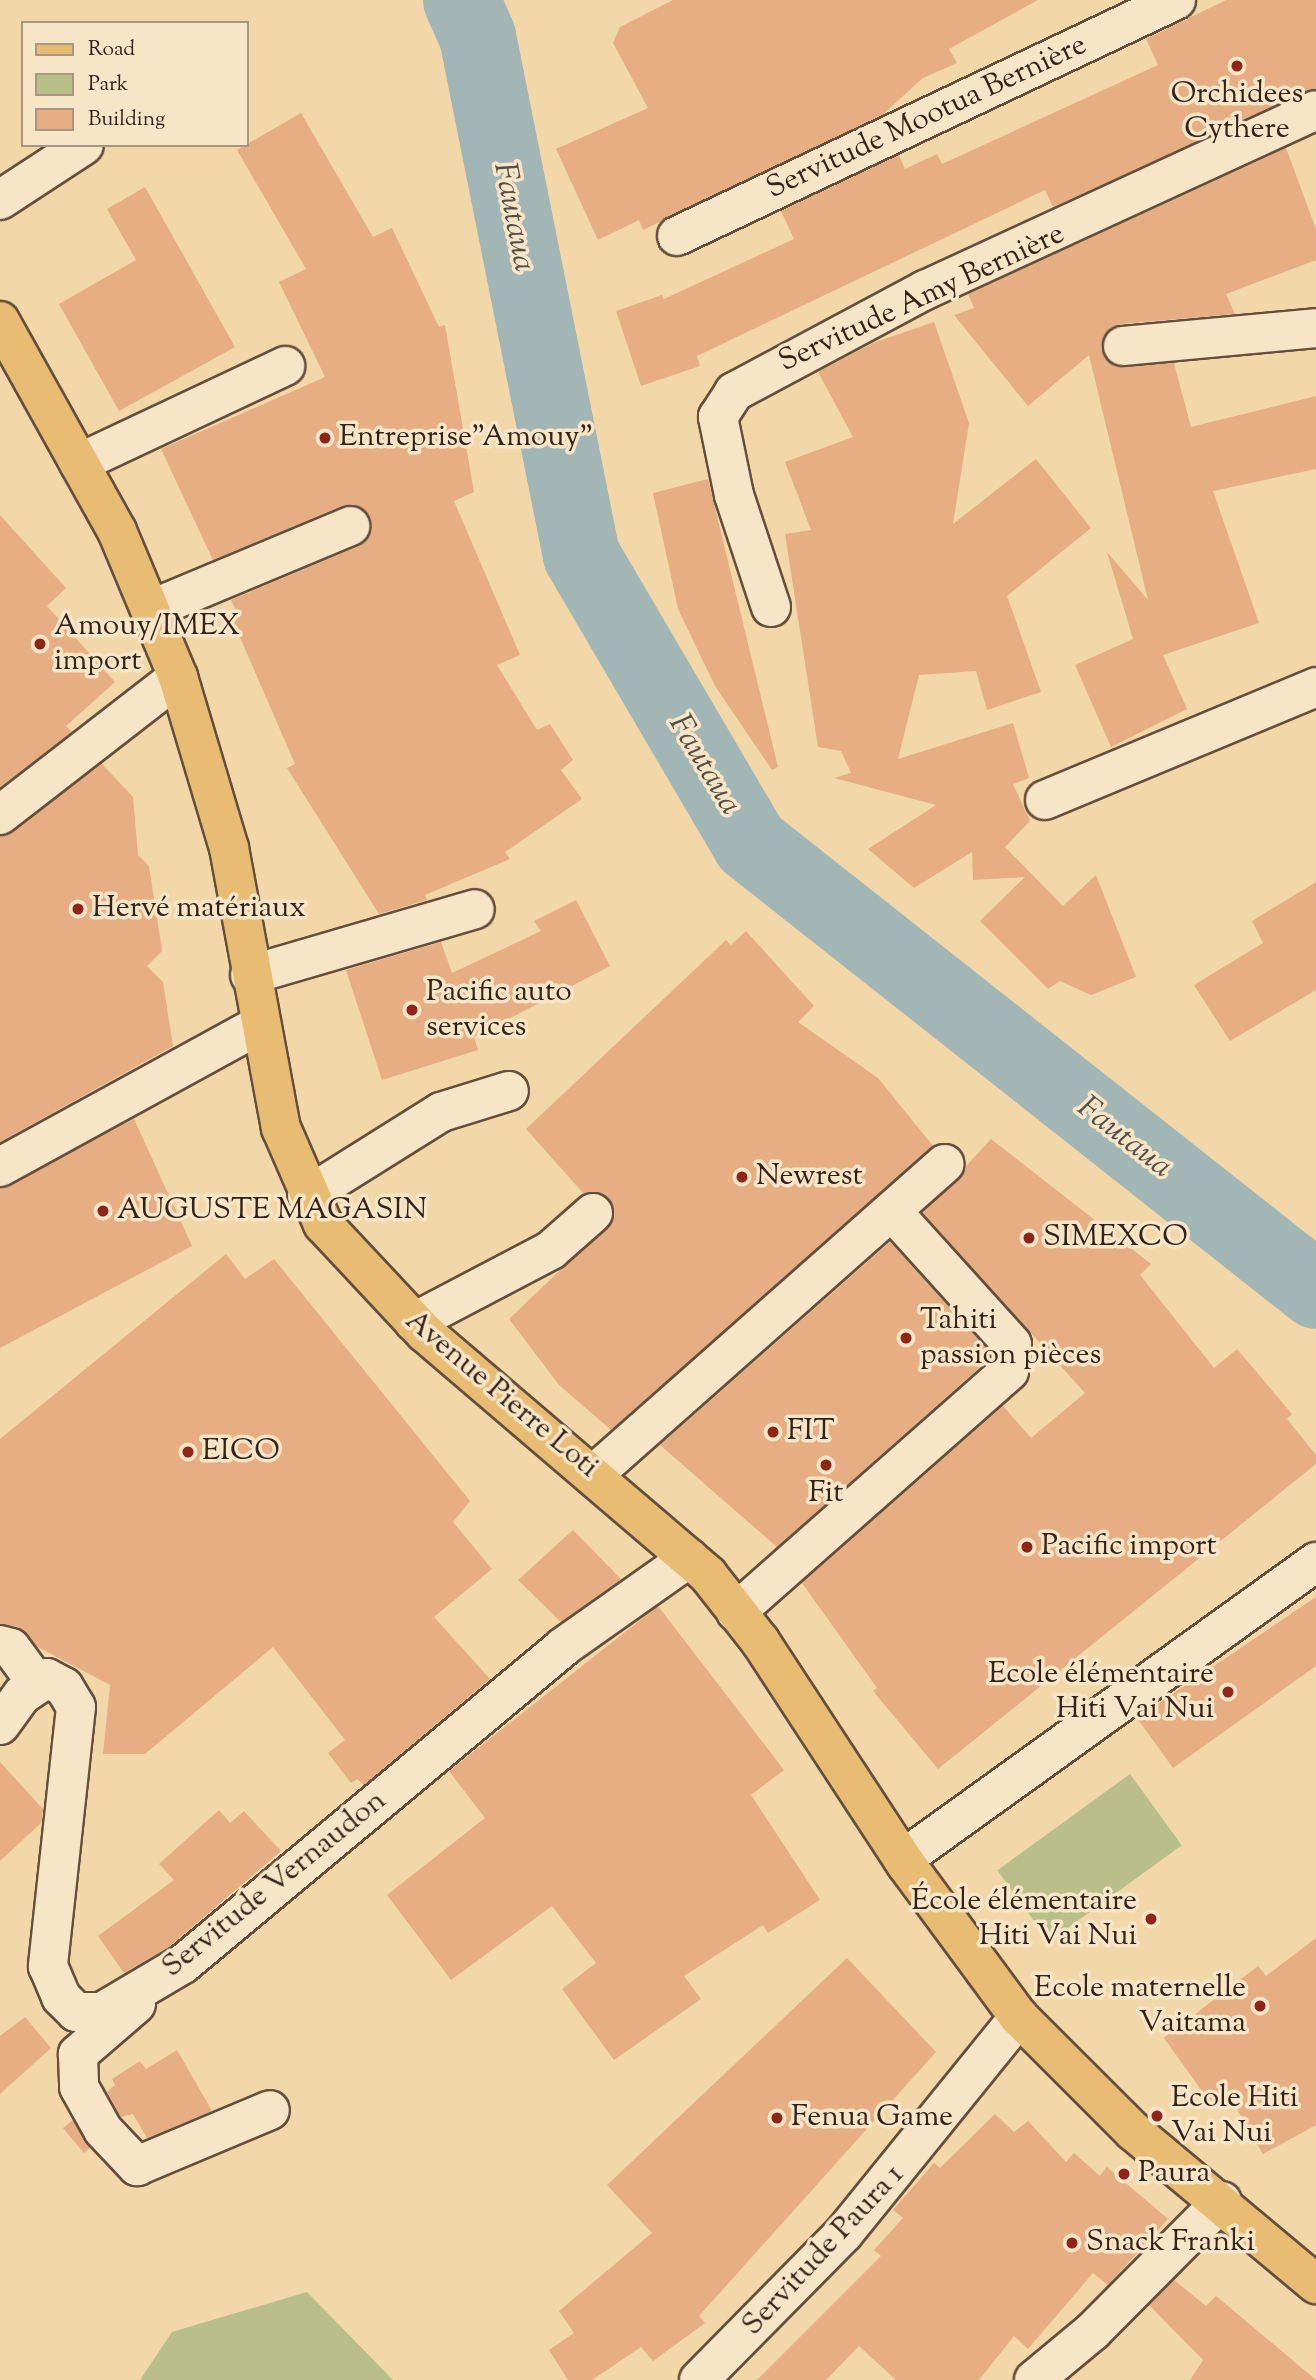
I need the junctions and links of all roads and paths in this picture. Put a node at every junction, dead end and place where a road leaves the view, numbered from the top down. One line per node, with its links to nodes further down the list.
1 (1176, 0): 5 (street, Servitude Mootua Bernière)
2 (1316, 110): 12 (street, Servitude Amy Bernière)
3 (81, 147): 4 (street)
4 (0, 200)
5 (677, 236)
6 (0, 321): 10 (main road, Avenue Pierre Loti)
7 (1316, 328): 8 (street)
8 (1123, 346)
9 (285, 366): 10 (street)
10 (79, 463): 13 (main road, Avenue Pierre Loti)
11 (350, 526): 13 (street)
12 (771, 607)
13 (152, 609): 14 (main road, Avenue Pierre Loti)
14 (178, 677): 17 (street); 19 (main road, Avenue Pierre Loti)
15 (1316, 687): 16 (street)
16 (1045, 800)
17 (0, 815)
18 (475, 909): 19 (street)
19 (250, 975): 20 (main road, Avenue Pierre Loti)
20 (258, 1026): 23 (street); 24 (main road, Avenue Pierre Loti)
21 (509, 1091): 24 (street)
22 (945, 1164): 25 (street)
23 (0, 1167)
24 (307, 1196): 27 (main road, Avenue Pierre Loti)
25 (892, 1211): 28 (street); 31 (street)
26 (593, 1213): 27 (street)
27 (414, 1322): 28 (main road, Avenue Pierre Loti)
28 (594, 1474): 29 (main road, Avenue Pierre Loti)
29 (689, 1558): 31 (main road, Avenue Pierre Loti); 36 (street, Servitude Vernaudon)
30 (1316, 1562): 35 (street)
31 (736, 1612): 35 (main road, Avenue Pierre Loti)
32 (0, 1646): 33 (street)
33 (36, 1682): 34 (street); 36 (street, Servitude Vernaudon)
34 (0, 1725)
35 (903, 1858): 37 (main road, Avenue Pierre Loti)
36 (183, 1964): 38 (street)
37 (1019, 2017): 39 (main road, Avenue Pierre Loti); 41 (street, Servitude Paura 1)
38 (270, 2110)
39 (1222, 2201): 40 (main road, Avenue Pierre Loti); 42 (street)
40 (1316, 2284)
41 (699, 2380)
42 (1034, 2380)

